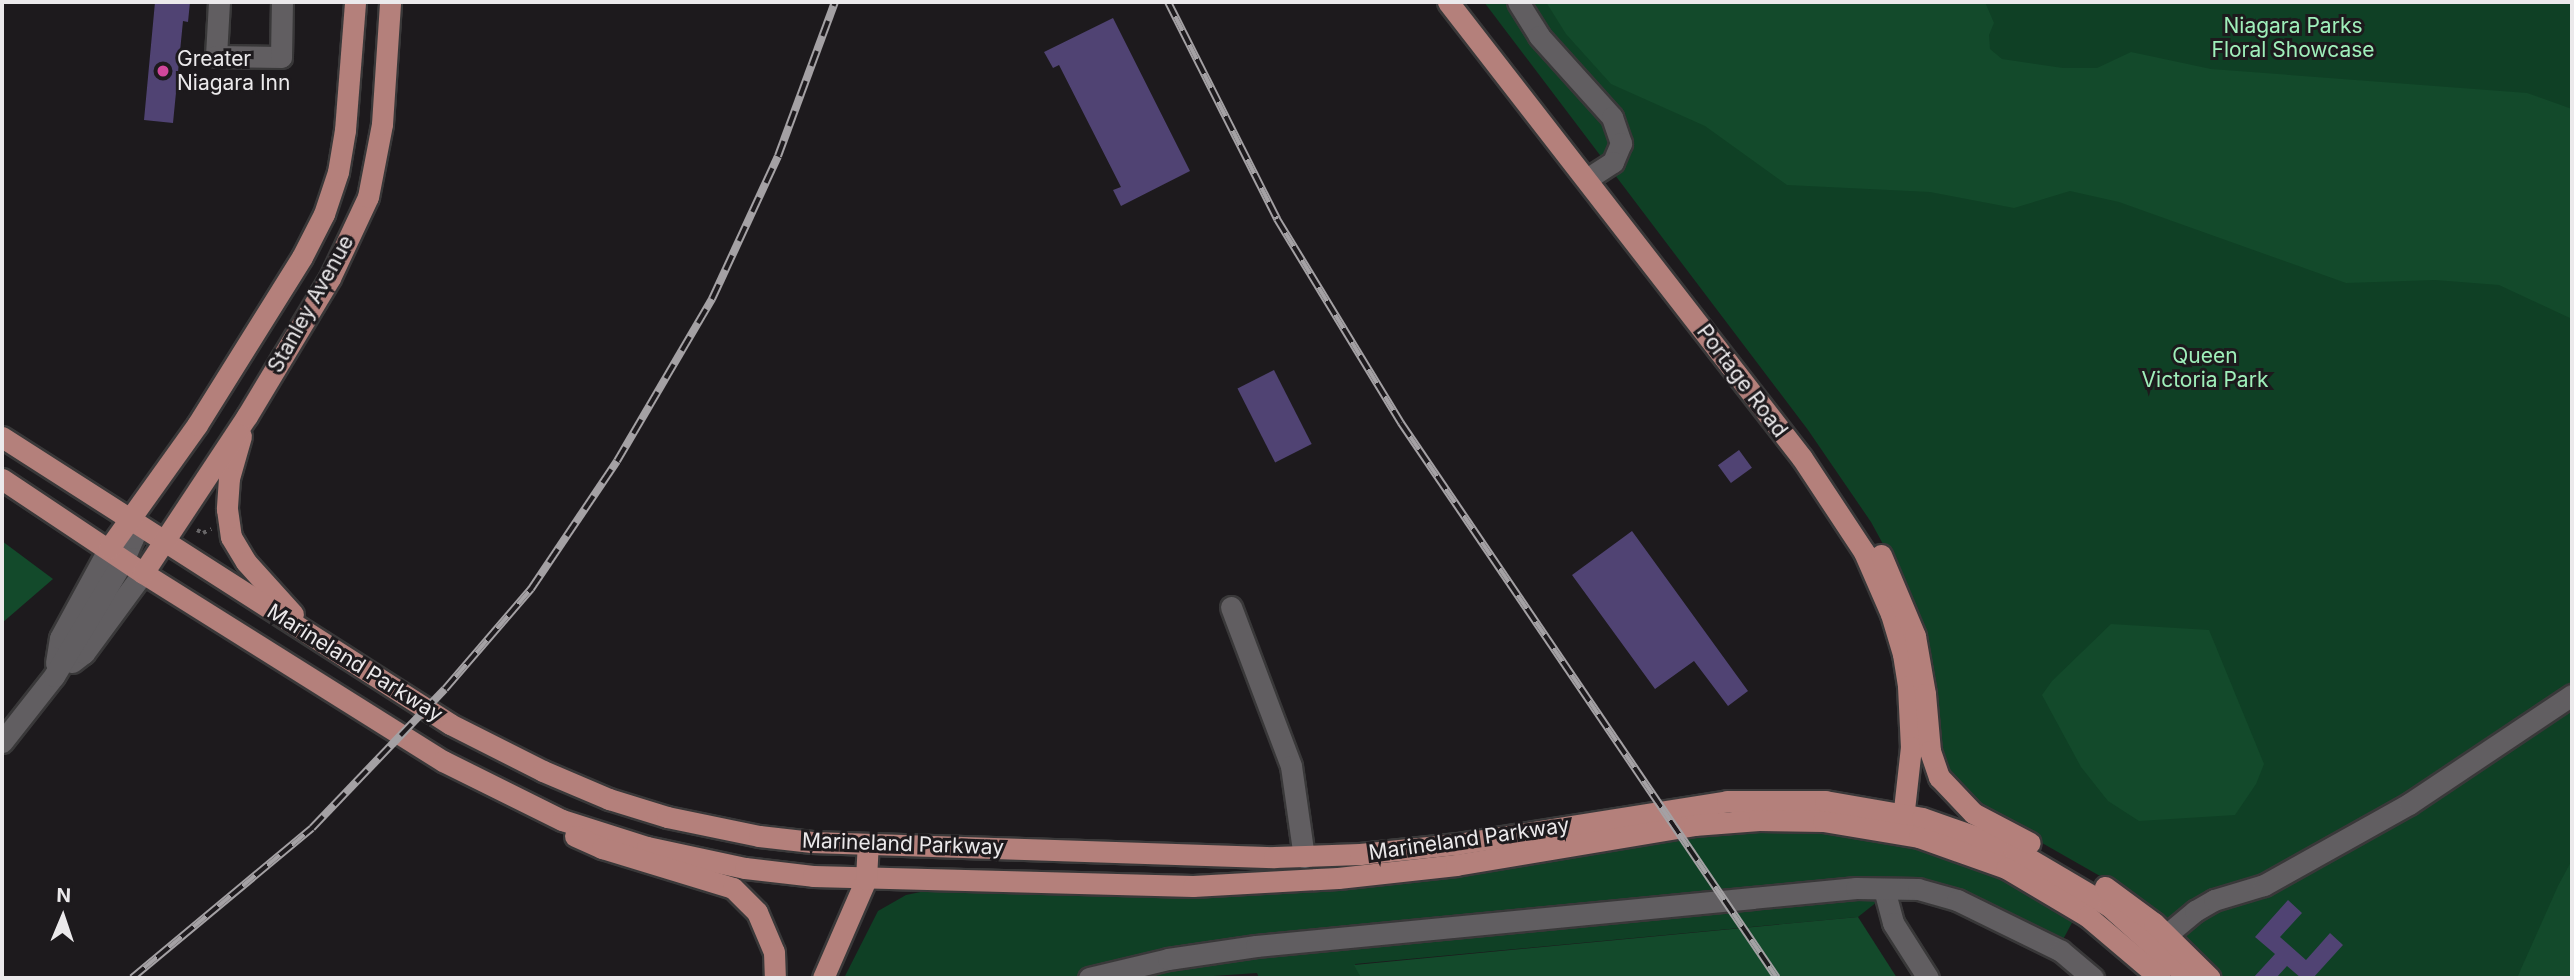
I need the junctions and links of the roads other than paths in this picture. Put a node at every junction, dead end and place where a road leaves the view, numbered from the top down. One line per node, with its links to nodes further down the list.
1 (219, 2): 2 (street)
2 (282, 2)
3 (355, 2): 12 (main road, Stanley Avenue)
4 (390, 2): 8 (main road, Stanley Avenue)
5 (1448, 2): 7 (main road, Portage Road)
6 (1518, 2): 7 (street)
7 (1587, 179): 9 (main road, Portage Road)
8 (247, 416): 13 (main road, Stanley Avenue); 17 (main road)
9 (1776, 426): 22 (main road, Portage Road); 27 (main road)
10 (2, 437): 12 (main road, Marineland Parkway)
11 (2, 479): 14 (main road, Marineland Parkway)
12 (130, 520): 13 (main road, Marineland Parkway); 14 (main road, Stanley Avenue)
13 (162, 542): 15 (main road, Stanley Avenue); 17 (main road, Marineland Parkway)
14 (116, 554): 15 (main road, Marineland Parkway); 18 (street)
15 (143, 573): 18 (street); 21 (main road, Marineland Parkway)
16 (1231, 607): 24 (street)
17 (322, 643): 23 (main road, Marineland Parkway)
18 (54, 676): 20 (street)
19 (2572, 695): 27 (street)
20 (2, 742)
21 (443, 761): 25 (main road, Marineland Parkway); 28 (main road)
22 (1903, 823): 24 (main road, Marineland Parkway); 25 (main road, Marineland Parkway); 27 (main road)
23 (868, 844): 24 (main road, Marineland Parkway); 25 (main road)
24 (1304, 857)
25 (866, 879): 29 (main road)
26 (1884, 889): 30 (street); 31 (street); 32 (street)
27 (2154, 946): 33 (main road); 34 (main road); 35 (main road)
28 (775, 978)
29 (823, 978)
30 (1089, 978)
31 (1928, 978)
32 (2093, 978)
33 (2160, 978)
34 (2189, 978)
35 (2210, 978)

